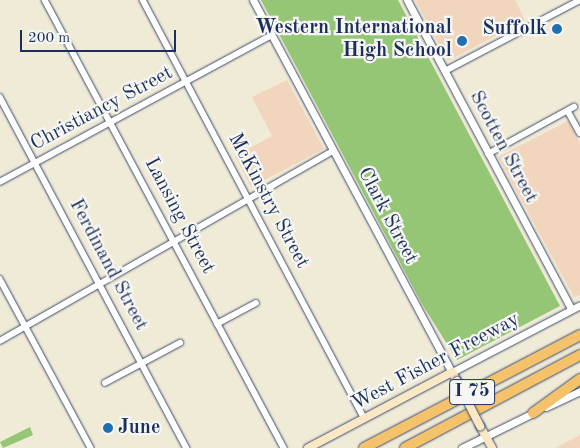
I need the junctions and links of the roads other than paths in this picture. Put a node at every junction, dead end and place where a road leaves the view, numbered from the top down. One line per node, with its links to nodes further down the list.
1 (45, 0): 13 (street, Lansing Street)
2 (143, 0): 9 (street, McKinstry Street)
3 (253, 0): 7 (street, Clark Street)
4 (407, 0): 8 (street, Scotten Street)
5 (577, 1): 6 (street); 8 (street)
6 (580, 10)
7 (272, 36): 9 (street, Christiancy Street); 15 (street, Clark Street)
8 (444, 71): 16 (street, Scotten Street)
9 (186, 82): 13 (street, Christiancy Street); 19 (street, McKinstry Street)
10 (0, 97): 17 (street, Ferdinand Street)
11 (574, 107): 12 (street)
12 (568, 111): 14 (street); 16 (street)
13 (110, 122): 17 (street, Christiancy Street); 20 (street, Lansing Street)
14 (580, 132)
15 (333, 151): 19 (street); 33 (street, Clark Street)
16 (488, 154): 25 (street, Scotten Street)
17 (35, 163): 18 (street, Christiancy Street); 22 (street, Ferdinand Street)
18 (0, 182)
19 (248, 198): 20 (street); 38 (street, McKinstry Street)
20 (173, 240): 22 (street); 26 (street, Lansing Street)
21 (0, 278): 27 (street)
22 (99, 283): 27 (street); 32 (street, Ferdinand Street)
23 (256, 303): 26 (street)
24 (580, 305): 25 (street, West Fisher Freeway)
25 (571, 310): 33 (street, West Fisher Freeway)
26 (218, 324): 42 (street, Lansing Street)
27 (25, 326): 29 (street); 40 (street)
28 (580, 336): 44 (highway, I 75)
29 (0, 340)
30 (180, 343): 32 (street)
31 (580, 355): 45 (highway, I 75)
32 (142, 363): 35 (street); 41 (street, Ferdinand Street)
33 (452, 372): 38 (main road, West Fisher Freeway); 39 (main road, Clark Street, bridge)
34 (580, 379): 37 (highway)
35 (105, 383)
36 (580, 391): 37 (street)
37 (533, 413): 39 (street)
38 (364, 418): 43 (main road, West Fisher Freeway)
39 (486, 436): 46 (street); 47 (main road, Clark Street)
40 (91, 448)
41 (187, 448)
42 (284, 448)
43 (308, 448)
44 (364, 448)
45 (405, 448)
46 (462, 448)
47 (492, 448)

